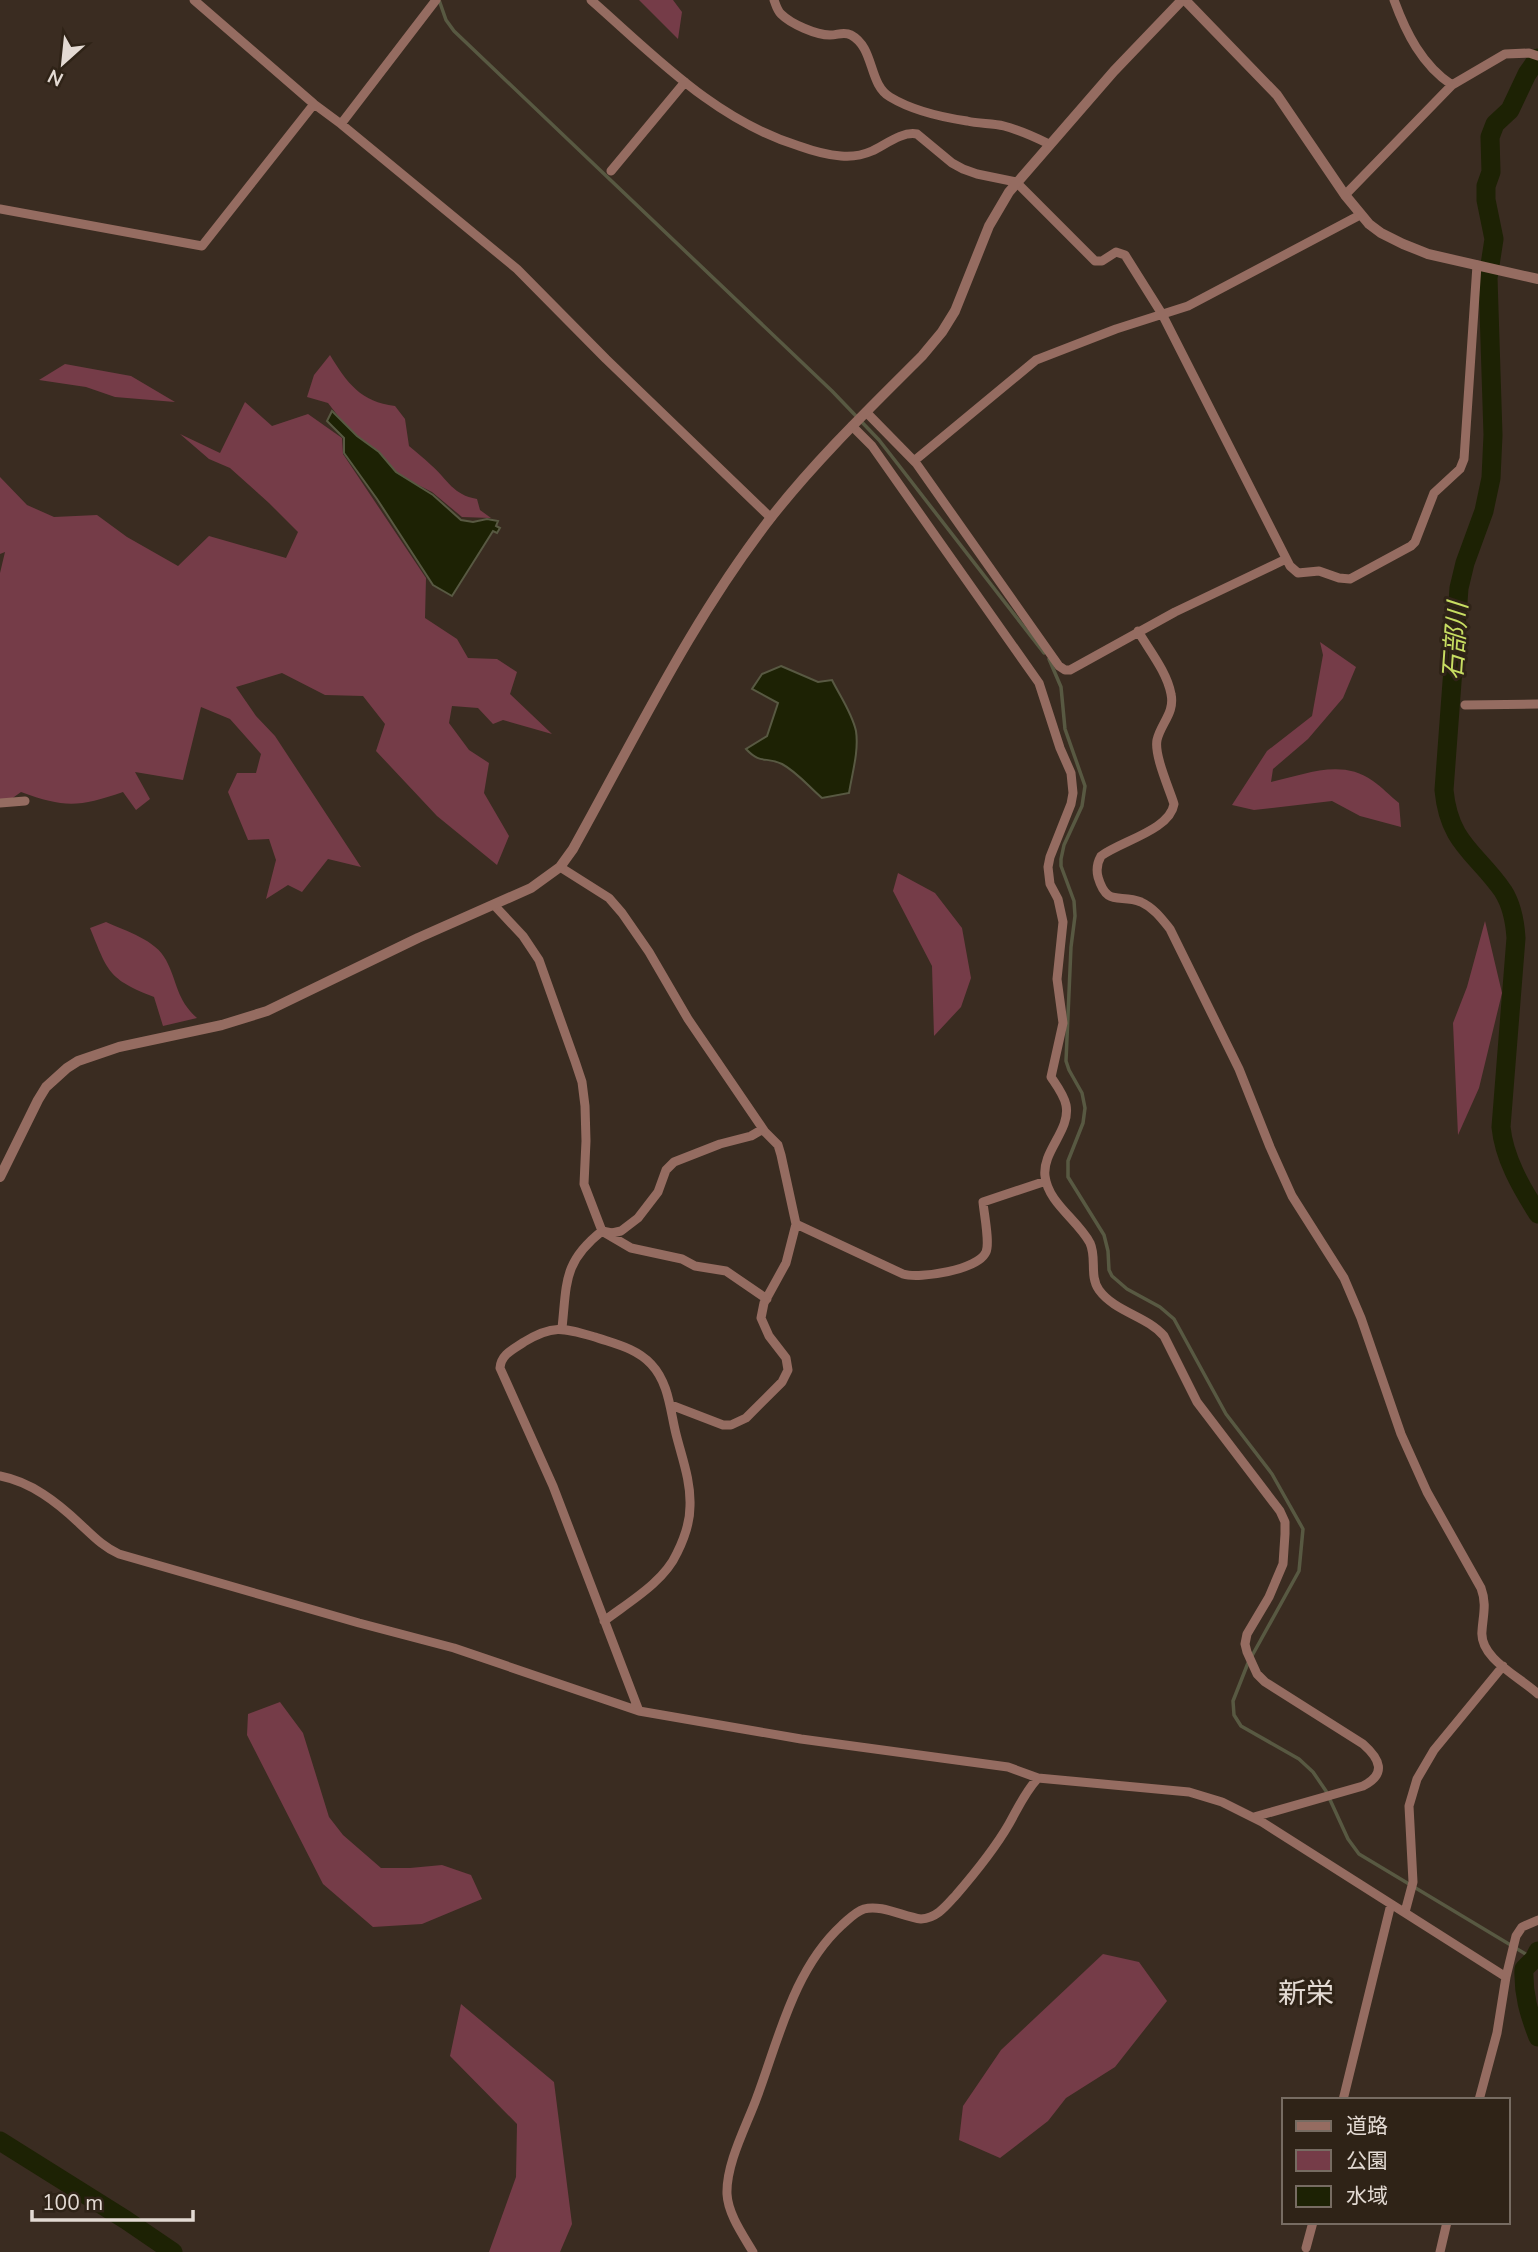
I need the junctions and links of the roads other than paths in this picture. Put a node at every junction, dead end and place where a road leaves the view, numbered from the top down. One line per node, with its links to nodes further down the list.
1 (194, 0): 10 (street)
2 (436, 0): 11 (street)
3 (591, 0): 8 (street)
4 (774, 0): 12 (street)
5 (1184, 0): 12 (street); 15 (street)
6 (1394, 0): 9 (street)
7 (1536, 52): 9 (street)
8 (685, 82): 13 (street); 14 (street)
9 (1452, 85): 15 (street)
10 (314, 104): 11 (street); 16 (street)
11 (341, 124): 24 (street)
12 (1049, 144): 14 (street)
13 (611, 171)
14 (1016, 182): 20 (street); 21 (street)
15 (1345, 195): 17 (street)
16 (0, 209)
17 (1360, 215): 18 (street); 20 (street)
18 (1477, 265): 19 (street); 25 (street)
19 (1538, 279)
20 (1162, 314): 23 (street); 25 (street)
21 (866, 412): 22 (street); 23 (street)
22 (852, 426): 24 (street); 35 (street)
23 (914, 461): 26 (street)
24 (771, 518): 31 (street)
25 (1286, 559): 26 (street)
26 (1138, 631): 43 (street)
27 (1538, 704): 28 (street)
28 (1465, 705)
29 (25, 801): 30 (street)
30 (0, 803)
31 (560, 867): 32 (street); 33 (street)
32 (494, 905): 34 (street); 37 (street)
33 (763, 1129): 36 (street); 37 (street)
34 (0, 1177)
35 (1046, 1181): 36 (street); 47 (street)
36 (796, 1224): 38 (street)
37 (602, 1231): 38 (street); 39 (street)
38 (767, 1299): 40 (street)
39 (562, 1328): 40 (street); 42 (street)
40 (671, 1405): 42 (street)
41 (0, 1476): 45 (street)
42 (604, 1621): 45 (street)
43 (1503, 1666): 44 (street); 49 (street)
44 (1538, 1693)
45 (639, 1711): 46 (street)
46 (1038, 1778): 47 (street); 57 (street)
47 (1254, 1817): 48 (street)
48 (1391, 1904): 49 (street); 52 (street)
49 (1405, 1912): 51 (street)
50 (1538, 1920): 51 (street)
51 (1506, 1977): 53 (street)
52 (1343, 2098)
53 (1480, 2098)
54 (1312, 2224): 56 (street)
55 (1447, 2224): 58 (street)
56 (1306, 2248)
57 (753, 2252)
58 (1440, 2252)

